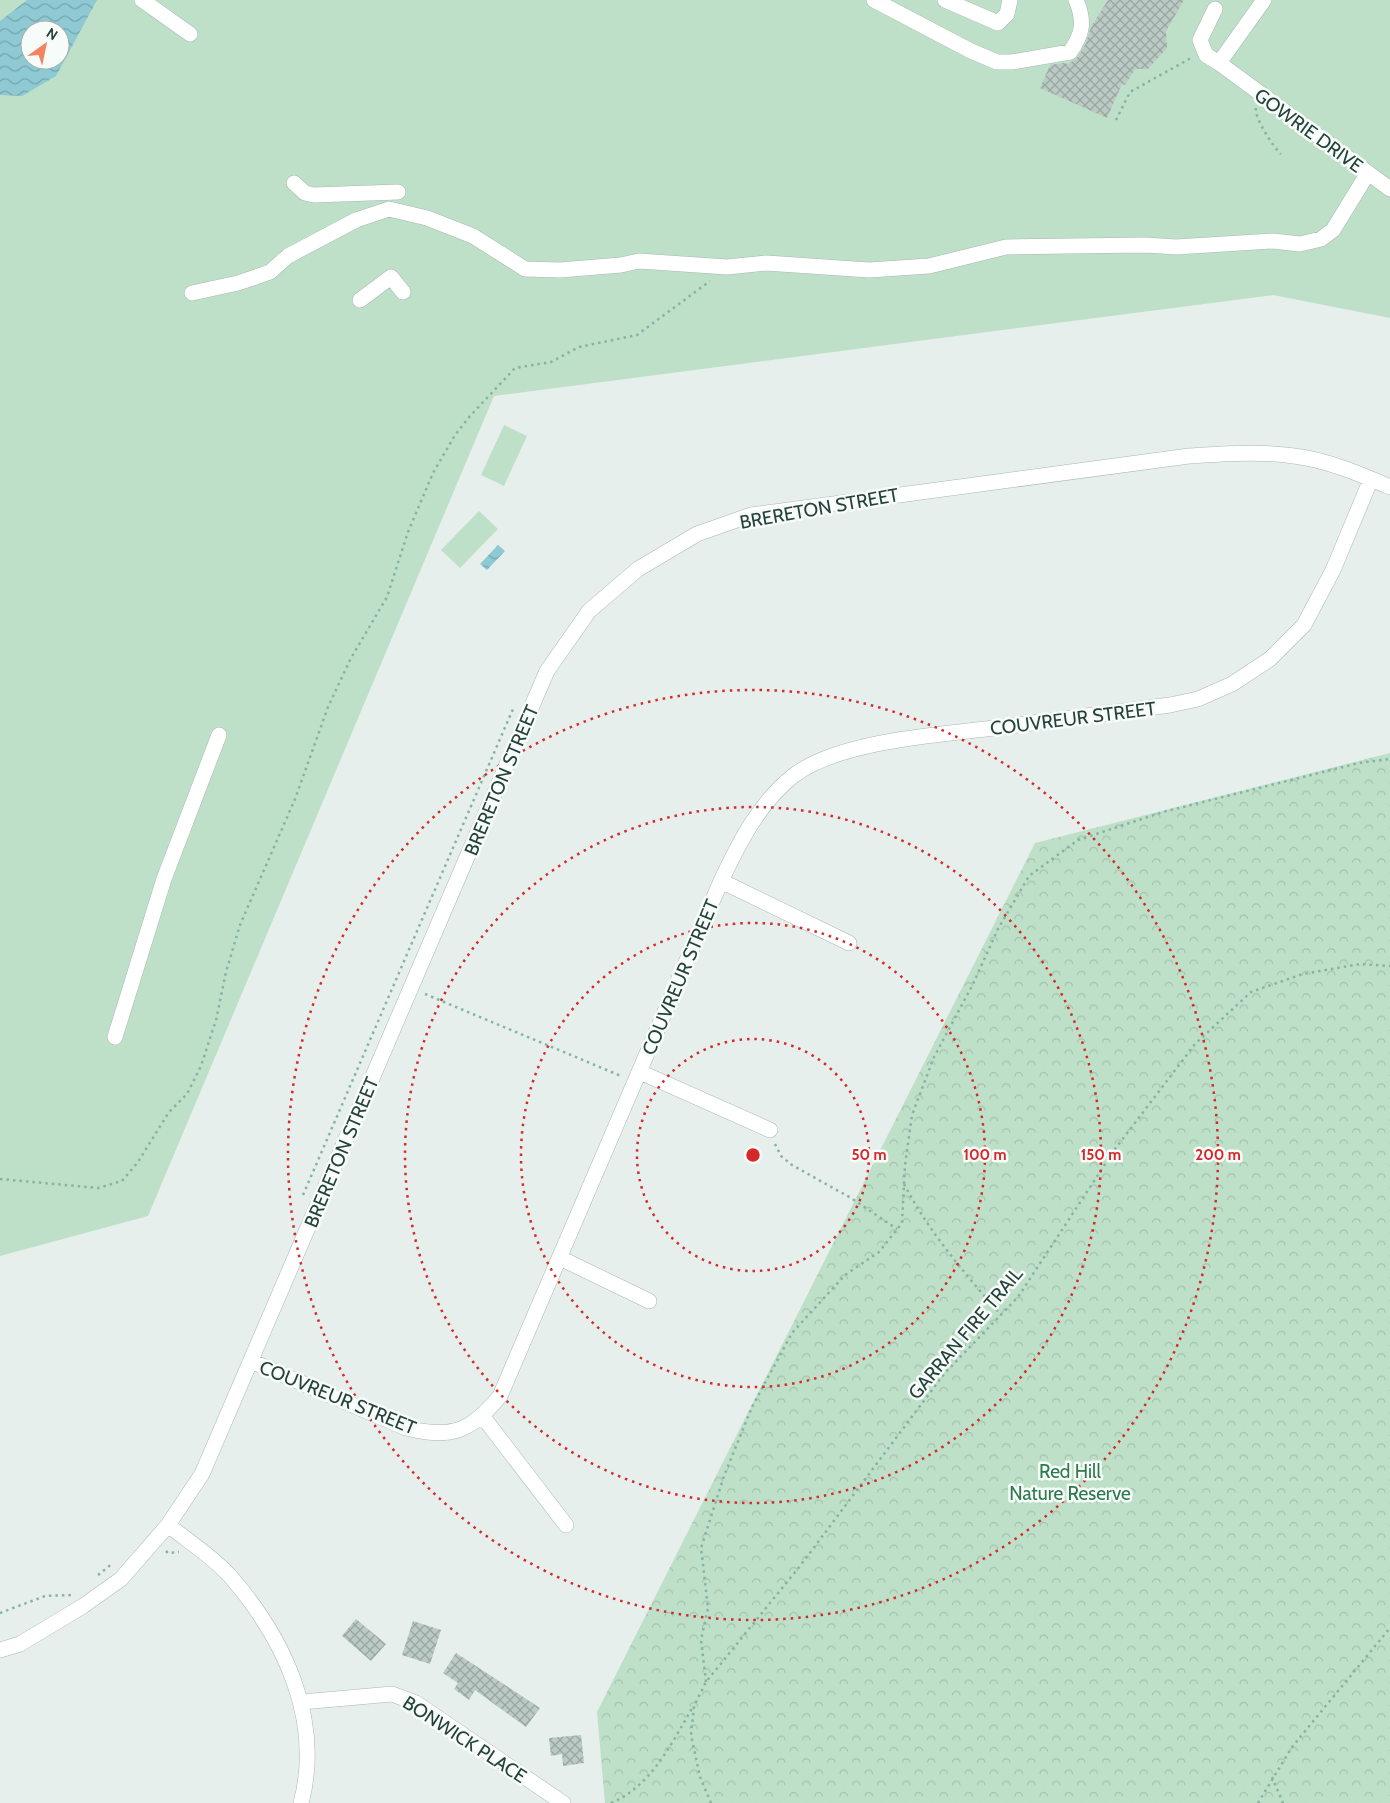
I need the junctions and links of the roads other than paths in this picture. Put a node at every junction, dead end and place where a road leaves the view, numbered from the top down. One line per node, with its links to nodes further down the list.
1 (142, 0): 8 (street)
2 (874, 0): 5 (street)
3 (945, 0): 4 (street)
4 (1010, 0)
5 (1076, 0)
6 (1264, 0): 9 (street)
7 (1215, 9): 9 (street, GOWRIE DRIVE)
8 (190, 34)
9 (1224, 67): 10 (street, GOWRIE DRIVE)
10 (1368, 173): 12 (street, GOWRIE DRIVE); 15 (street)
11 (294, 183): 13 (street)
12 (1390, 189)
13 (398, 192)
14 (403, 292): 16 (street)
15 (192, 293)
16 (360, 300)
17 (1371, 479): 18 (street, BRERETON STREET); 20 (street, COUVREUR STREET); 27 (street, BRERETON STREET)
18 (1390, 487)
19 (219, 735): 22 (street)
20 (721, 881): 21 (street, COUVREUR STREET); 23 (street, COUVREUR STREET)
21 (849, 943)
22 (115, 1037)
23 (638, 1077): 24 (street, COUVREUR STREET); 25 (street, COUVREUR STREET)
24 (770, 1130)
25 (560, 1258): 26 (street); 28 (street, COUVREUR STREET)
26 (649, 1301)
27 (251, 1361): 28 (street, COUVREUR STREET); 29 (street, BRERETON STREET)
28 (483, 1417): 30 (street)
29 (168, 1525): 31 (street, BRERETON STREET); 32 (street)
30 (566, 1525)
31 (0, 1650)
32 (302, 1702): 33 (street); 34 (street, BONWICK PLACE)
33 (301, 1803)
34 (563, 1803)

